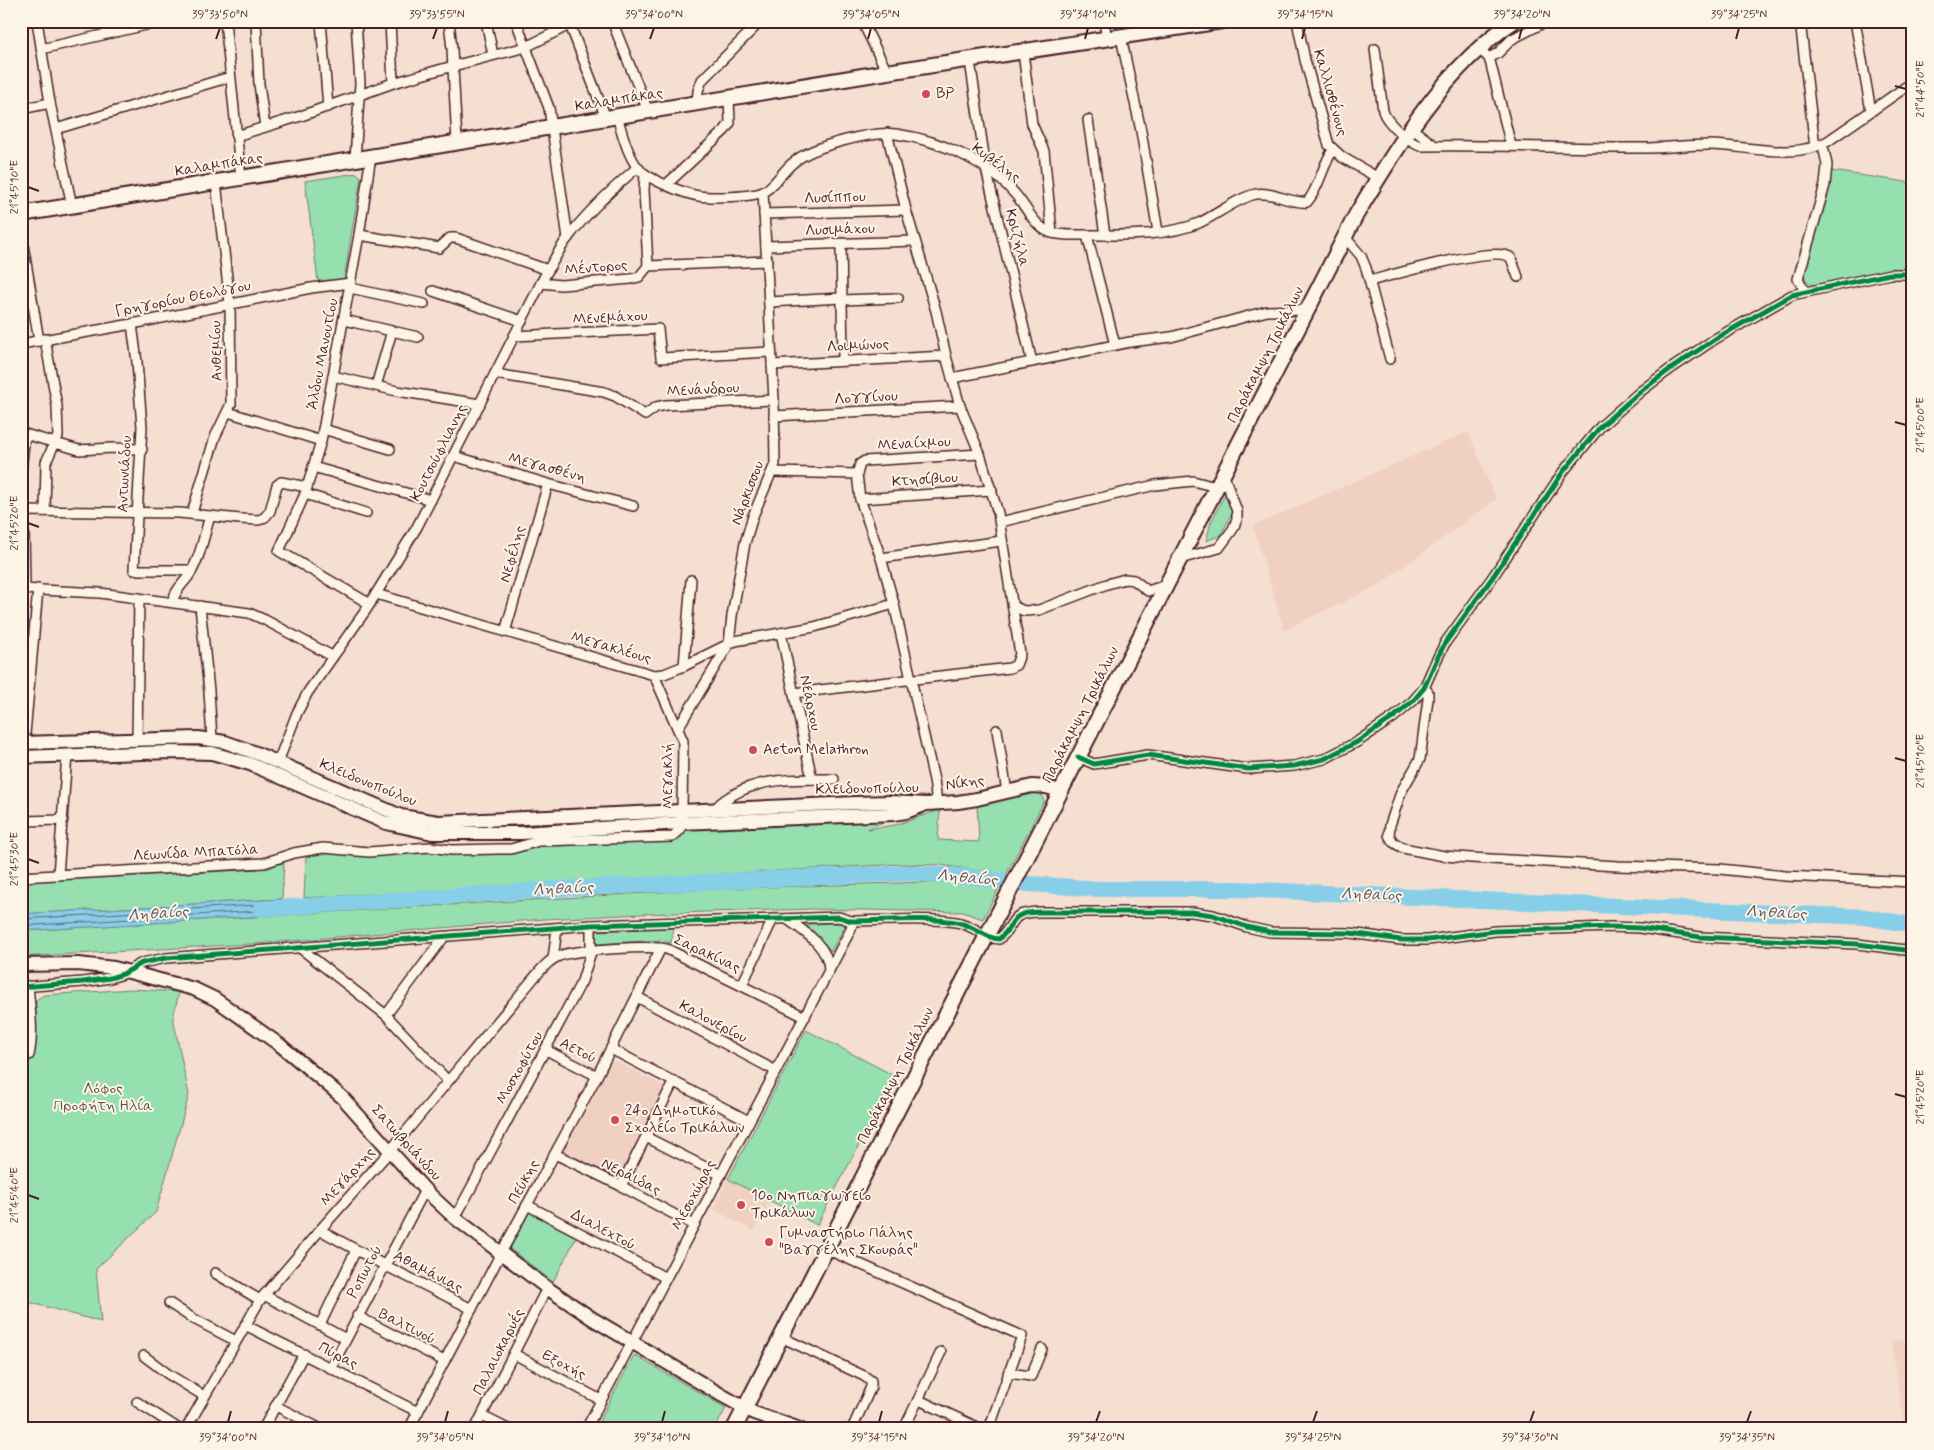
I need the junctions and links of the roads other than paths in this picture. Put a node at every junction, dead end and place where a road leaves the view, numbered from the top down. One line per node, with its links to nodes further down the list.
1 (37, 21): 26 (street)
2 (164, 21): 26 (street)
3 (225, 21): 34 (street)
4 (256, 21): 47 (street)
5 (322, 21): 41 (street)
6 (356, 21): 37 (street)
7 (390, 21): 36 (street)
8 (449, 21): 32 (street)
9 (486, 21): 30 (street)
10 (516, 21): 25 (street)
11 (612, 21): 43 (street)
12 (761, 21): 40 (street)
13 (862, 21): 33 (street)
14 (1104, 21): 23 (street)
15 (1222, 21): 23 (main road, Καλαμπάκας)
16 (1297, 21): 56 (street, Καλλισθένους)
17 (1497, 21): 24 (main road, Παράκαμψη Τρικάλων)
18 (1514, 21): 24 (main road, Παράκαμψη Τρικάλων)
19 (1547, 21): 29 (street)
20 (1800, 21): 55 (street)
21 (1855, 21): 44 (street)
22 (573, 23): 25 (street); 45 (street)
23 (1114, 38): 28 (main road, Καλαμπάκας); 72 (street)
24 (1489, 38): 29 (main road, Παράκαμψη Τρικάλων)
25 (526, 47): 30 (street); 48 (street)
26 (41, 49): 39 (street)
27 (1375, 49): 50 (street)
28 (1023, 52): 31 (main road, Καλαμπάκας); 73 (street)
29 (1484, 54): 50 (main road, Παράκαμψη Τρικάλων); 54 (street)
30 (493, 55): 32 (street)
31 (970, 61): 33 (main road, Καλαμπάκας); 60 (street, Κριζήλα)
32 (452, 66): 36 (street); 53 (street)
33 (887, 72): 38 (main road, Καλαμπάκας)
34 (230, 77): 49 (street); 52 (street)
35 (1913, 82): 44 (street)
36 (393, 83): 37 (street)
37 (359, 96): 41 (street); 58 (street)
38 (728, 98): 40 (main road, Καλαμπάκας); 65 (street)
39 (50, 103): 42 (street); 49 (street)
40 (697, 103): 43 (main road, Καλαμπάκας)
41 (328, 107): 47 (street)
42 (21, 110)
43 (648, 111): 45 (main road, Καλαμπάκας)
44 (1871, 111): 55 (street)
45 (612, 117): 48 (main road, Καλαμπάκας); 59 (street)
46 (1088, 120): 76 (street)
47 (265, 127): 52 (street)
48 (552, 127): 53 (main road, Καλαμπάκας); 78 (street)
49 (56, 129): 67 (street)
50 (1408, 132): 54 (street); 63 (main road, Παράκαμψη Τρικάλων)
51 (887, 133): 60 (street, Κυβέλης); 66 (street, Κυβέλης); 68 (street)
52 (236, 136): 62 (street)
53 (457, 142): 57 (main road, Καλαμπάκας)
54 (1511, 146): 55 (street)
55 (1820, 148): 87 (street)
56 (1333, 150): 63 (street, Καλλισθένους); 72 (street)
57 (371, 156): 58 (main road, Καλαμπάκας); 74 (street, Άλδου Μανουτίου)
58 (355, 159): 62 (main road, Καλαμπάκας)
59 (638, 167): 61 (street); 78 (street, Κουτσούφλιανης)
60 (986, 169): 73 (street, Κυβέλης); 113 (street, Κριζήλα)
61 (645, 174): 65 (street); 83 (street)
62 (241, 178): 64 (main road, Καλαμπάκας)
63 (1378, 178): 77 (main road, Παράκαμψη Τρικάλων)
64 (216, 182): 67 (main road, Καλαμπάκας); 97 (street, Ανθεμίου)
65 (668, 184): 66 (street)
66 (763, 192): 70 (street, Νάρκισσου)
67 (72, 206): 69 (main road, Καλαμπάκας)
68 (906, 210): 70 (street, Λυσίππου); 79 (street)
69 (21, 214)
70 (764, 214): 81 (street, Νάρκισσου)
71 (21, 232): 106 (street)
72 (1158, 232): 76 (street)
73 (1052, 233): 75 (street)
74 (359, 235): 84 (street); 90 (street, Άλδου Μανουτίου)
75 (1087, 235): 76 (street); 108 (street)
76 (1105, 235)
77 (1345, 237): 88 (street); 99 (main road, Παράκαμψη Τρικάλων)
78 (568, 238): 84 (street, Κουτσούφλιανης)
79 (915, 241): 80 (street, Λυσιμάχου); 110 (street)
80 (841, 243): 81 (street, Λυσιμάχου); 95 (street)
81 (766, 246): 82 (street, Νάρκισσου)
82 (767, 262): 83 (street); 96 (street, Νάρκισσου)
83 (648, 266): 89 (street, Μέντορος)
84 (548, 270): 89 (street, Κουτσούφλιανης)
85 (1913, 274): 92 (street)
86 (1518, 277): 88 (street)
87 (1798, 278): 92 (street); 93 (street)
88 (1370, 281): 111 (street)
89 (541, 283): 101 (street, Κουτσούφλιανης)
90 (350, 285): 97 (street, Γρηγορίου Θεολόγου); 98 (street); 100 (street, Άλδου Μανουτίου)
91 (433, 290): 101 (street)
92 (1805, 291): 93 (street)
93 (1792, 295): 174 (street)
94 (898, 298): 95 (street)
95 (842, 299): 96 (street); 112 (street)
96 (769, 302): 109 (street, Νάρκισσου)
97 (230, 304): 102 (street, Γρηγορίου Θεολόγου); 122 (street, Ανθεμίου)
98 (424, 304)
99 (1307, 310): 108 (street); 136 (main road, Παράκαμψη Τρικάλων)
100 (344, 320): 103 (street); 116 (street, Άλδου Μανουτίου)
101 (522, 321): 104 (street, Κουτσούφλιανης)
102 (132, 324): 106 (street, Γρηγορίου Θεολόγου); 128 (street, Αντωνιάδου)
103 (392, 331): 105 (street); 118 (street)
104 (514, 336): 109 (street, Μενεμάχου); 115 (street, Κουτσούφλιανης)
105 (418, 337)
106 (42, 340): 107 (street, Γρηγορίου Θεολόγου); 127 (street)
107 (21, 344)
108 (1115, 345): 113 (street)
109 (772, 352): 114 (street, Νάρκισσου)
110 (946, 356): 112 (street, Λοιμώνος); 117 (street)
111 (1390, 359)
112 (843, 360): 114 (street, Λοιμώνος)
113 (1032, 362): 117 (street)
114 (772, 365): 119 (street, Νάρκισσου)
115 (495, 374): 119 (street, Μενάνδρου); 120 (street, Κουτσούφλιανης)
116 (333, 376): 118 (street); 124 (street, Άλδου Μανουτίου)
117 (952, 378): 121 (street)
118 (376, 386): 120 (street)
119 (774, 400): 123 (street, Νάρκισσου)
120 (480, 404): 131 (street, Κουτσούφλιανης)
121 (960, 406): 123 (street, Λογγίνου); 130 (street)
122 (228, 412): 126 (street); 147 (street, Ανθεμίου)
123 (774, 416): 134 (street, Νάρκισσου)
124 (323, 429): 126 (street, Άλδου Μανουτίου); 129 (street)
125 (23, 433): 127 (street); 133 (street)
126 (321, 441): 132 (street, Άλδου Μανουτίου)
127 (56, 443): 128 (street); 145 (street)
128 (142, 449): 146 (street, Αντωνιάδου)
129 (390, 449)
130 (980, 454): 135 (street, Μεναίχμου); 139 (street)
131 (454, 456): 137 (street, Μεγασθένη); 142 (street, Κουτσούφλιανης)
132 (313, 467): 140 (street, Άλδου Μανουτίου); 142 (street)
133 (21, 471)
134 (773, 472): 135 (street); 169 (street, Νάρκισσου)
135 (857, 474): 141 (street)
136 (1224, 474): 138 (main road, Παράκαμψη Τρικάλων); 154 (street)
137 (548, 484): 143 (street, Μεγασθένη); 167 (street, Νεφέλης)
138 (1216, 487): 151 (street); 154 (main road, Παράκαμψη Τρικάλων)
139 (992, 490): 141 (street, Κτησίβιου); 151 (street)
140 (306, 491): 148 (street); 150 (street); 163 (street, Άλδου Μανουτίου)
141 (860, 498): 153 (street)
142 (431, 500): 160 (street, Κουτσούφλιανης)
143 (633, 506)
144 (21, 511): 145 (street)
145 (45, 511): 146 (street)
146 (137, 512): 147 (street); 155 (street, Αντωνιάδου)
147 (192, 513): 150 (street)
148 (366, 513)
149 (21, 516): 158 (street)
150 (210, 516): 155 (street)
151 (1000, 522): 152 (street)
152 (1001, 541): 153 (street); 166 (street)
153 (881, 558): 164 (street)
154 (1180, 559): 157 (main road, Παράκαμψη Τρικάλων)
155 (191, 570): 162 (street)
156 (691, 580): 171 (street)
157 (1166, 585): 166 (street); 183 (main road, Παράκαμψη Τρικάλων)
158 (23, 589): 159 (street)
159 (38, 589): 161 (street); 180 (street)
160 (376, 594): 163 (street, Κουτσούφλιανης); 167 (street, Μεγακλέους)
161 (138, 598): 162 (street); 179 (street)
162 (176, 603): 165 (street)
163 (370, 604): 170 (street, Κουτσούφλιανης)
164 (894, 604): 168 (street, Μεγακλέους); 173 (street)
165 (200, 606): 170 (street); 178 (street)
166 (1013, 606): 173 (street)
167 (505, 632): 172 (street, Μεγακλέους)
168 (781, 633): 169 (street, Μεγακλέους); 175 (street, Νεάρχου)
169 (729, 644): 171 (street, Μεγακλέους); 176 (street, Νάρκισσου)
170 (332, 656): 184 (street, Κουτσούφλιανης)
171 (684, 666): 172 (street, Μεγακλέους)
172 (654, 674): 176 (street, Μεγακλή)
173 (912, 678): 175 (street); 189 (street)
174 (1424, 688): 183 (street); 197 (street)
175 (794, 693): 185 (street, Νεάρχου)
176 (678, 728): 191 (street, Μεγακλή)
177 (997, 730): 188 (street, Νίκης)
178 (212, 739): 179 (street, Κλειδονοπούλου); 184 (street, Κλειδονοπούλου)
179 (137, 740): 180 (street, Κλειδονοπούλου)
180 (23, 743): 182 (street)
181 (68, 755): 182 (street, Κλειδονοπούλου); 192 (street); 194 (street, Κλειδονοπούλου)
182 (22, 756)
183 (1078, 758): 187 (main road, Παράκαμψη Τρικάλων)
184 (278, 762): 191 (street, Κλειδονοπούλου)
185 (812, 779): 186 (street); 190 (street)
186 (834, 779)
187 (1060, 791): 188 (street, Νίκης); 203 (main road, Παράκαμψη Τρικάλων)
188 (1007, 792): 189 (street, Νίκης)
189 (932, 804): 190 (street, Κλειδονοπούλου)
190 (714, 816): 191 (street, Κλειδονοπούλου)
191 (681, 817): 194 (street, Κλειδονοπούλου)
192 (62, 820): 193 (street); 195 (street)
193 (21, 821)
194 (537, 837): 195 (street, Λεωνίδα Μπατόλα)
195 (58, 875): 196 (street, Λεωνίδα Μπατόλα)
196 (21, 877)
197 (1913, 882)
198 (786, 918): 199 (street); 200 (street); 212 (street)
199 (773, 920): 201 (street); 213 (street)
200 (851, 921): 203 (street); 212 (street, Μεσοχώρας)
201 (591, 925): 202 (street); 208 (street, Μοσχοφύτου)
202 (557, 928): 204 (street); 209 (street)
203 (990, 930): 207 (street); 236 (main road, Παράκαμψη Τρικάλων)
204 (444, 937): 205 (street); 216 (street)
205 (300, 948): 211 (street); 216 (street)
206 (661, 948): 208 (street, Σαρακίνας); 213 (street, Σαρακίνας); 215 (street, Πεύκης)
207 (1913, 951)
208 (591, 952): 209 (street); 219 (street, Μοσχοφύτου)
209 (553, 959): 223 (street, Μεγάρχης)
210 (21, 965): 211 (street, Σατωβριάνδου)
211 (128, 971): 214 (street); 227 (street, Σατωβριάνδου)
212 (829, 971): 217 (street, Μεσοχώρας)
213 (742, 985): 217 (street, Σαρακίνας)
214 (25, 987): 220 (street)
215 (637, 997): 218 (street, Πεύκης); 221 (street, Καλονερίου)
216 (386, 1016): 223 (street)
217 (805, 1017): 221 (street, Μεσοχώρας)
218 (611, 1049): 222 (street, Πεύκης); 224 (street)
219 (546, 1050): 222 (street, Αετού); 233 (street, Μοσχοφύτου)
220 (21, 1059)
221 (776, 1071): 225 (street, Μεσοχώρας)
222 (597, 1076): 228 (street, Πεύκης)
223 (448, 1081): 227 (street, Μεγάρχης)
224 (674, 1082): 225 (street); 226 (street)
225 (749, 1121): 229 (street, Μεσοχώρας)
226 (646, 1136): 229 (street); 230 (street)
227 (390, 1151): 231 (street, Σατωβριάνδου); 235 (street, Μεγάρχης)
228 (555, 1154): 230 (street, Νεράιδας); 232 (street, Πεύκης)
229 (720, 1175): 234 (street, Μεσοχώρας)
230 (621, 1186): 234 (street, Νεράιδας)
231 (425, 1190): 233 (street, Σατωβριάνδου); 239 (street, Ροπωτού)
232 (527, 1205): 238 (street, Πεύκης); 241 (street, Διαλεχτού)
233 (455, 1218): 238 (street, Σατωβριάνδου)
234 (694, 1225): 241 (street, Μεσοχώρας)
235 (320, 1230): 237 (street, Αθαμάνιας); 243 (street, Μεγάρχης)
236 (826, 1248): 249 (main road, Παράκαμψη Τρικάλων); 260 (street)
237 (356, 1250): 239 (street, Αθαμάνιας); 248 (street)
238 (501, 1253): 242 (street, Σατωβριάνδου); 245 (street, Πεύκης)
239 (384, 1265): 245 (street, Αθαμάνιας); 246 (street, Ροπωτού)
240 (216, 1273): 243 (street)
241 (666, 1278): 252 (street, Μεσοχώρας)
242 (547, 1288): 252 (street, Σατωβριάνδου); 256 (street, Παλαιοκαρυές)
243 (262, 1298): 247 (street, Μεγάρχης); 248 (street)
244 (169, 1303): 251 (street)
245 (472, 1309): 258 (street, Πεύκης)
246 (357, 1316): 250 (street, Ροπωτού); 258 (street, Βαλτινού)
247 (245, 1325): 251 (street, Μεγάρχης); 255 (street, Πύρας)
248 (320, 1325): 250 (street)
249 (781, 1337): 266 (main road, Παράκαμψη Τρικάλων); 279 (street)
250 (346, 1339): 259 (street, Ροπωτού)
251 (236, 1341): 261 (street, Μεγάρχης)
252 (632, 1342): 262 (street, Μεσοχώρας); 266 (street, Σατωβριάνδου)
253 (1042, 1349): 260 (street)
254 (941, 1352): 263 (street)
255 (304, 1354): 259 (street, Πύρας); 265 (street)
256 (514, 1354): 262 (street, Εξοχής); 268 (street, Παλαιοκαρυές)
257 (144, 1356): 261 (street)
258 (444, 1361): 267 (street, Πεύκης)
259 (331, 1368): 267 (street, Πύρας)
260 (1008, 1373): 282 (street)
261 (204, 1396): 270 (street, Μεγάρχης)
262 (601, 1400): 276 (street, Μεσοχώρας)
263 (919, 1400): 280 (street); 281 (street)
264 (137, 1402): 269 (street)
265 (276, 1406): 271 (street); 272 (street)
266 (746, 1408): 277 (main road, Παράκαμψη Τρικάλων); 278 (street, Σατωβριάνδου)
267 (418, 1412): 273 (street, Πεύκης)
268 (482, 1416): 274 (street, Παλαιοκαρυές); 275 (street)
269 (179, 1429)
270 (186, 1429)
271 (263, 1429)
272 (321, 1429)
273 (409, 1429)
274 (476, 1429)
275 (508, 1429)
276 (586, 1429)
277 (734, 1429)
278 (800, 1429)
279 (852, 1429)
280 (904, 1429)
281 (981, 1429)
282 (989, 1429)

